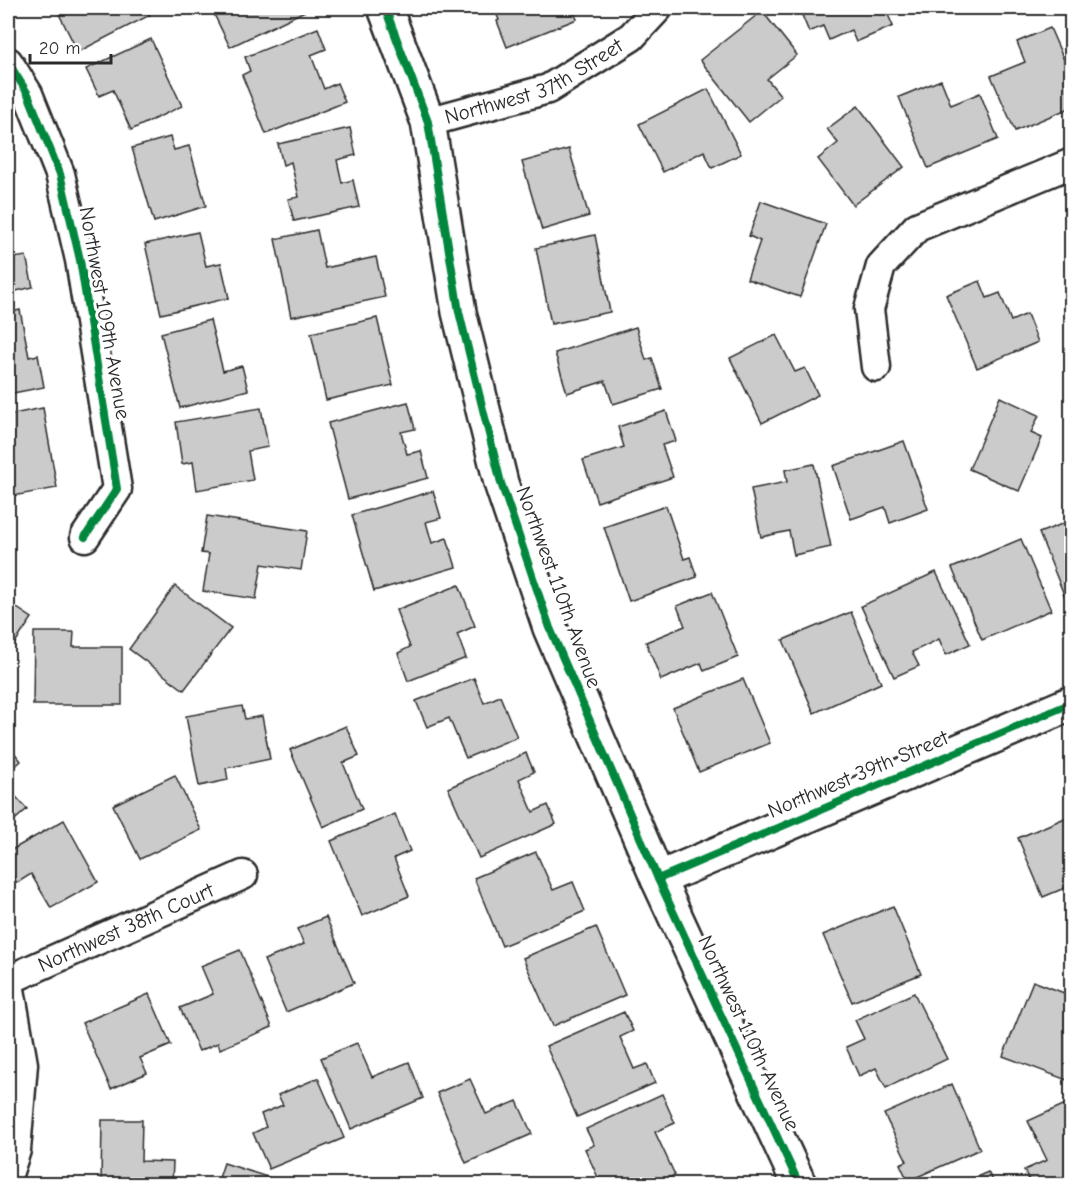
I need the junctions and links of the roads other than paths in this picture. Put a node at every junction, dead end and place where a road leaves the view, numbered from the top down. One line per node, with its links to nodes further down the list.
1 (385, 8): 4 (street, Northwest 110th Avenue)
2 (658, 8): 4 (street, Northwest 37th Street)
3 (8, 62): 7 (street, Northwest 109th Avenue)
4 (428, 123): 10 (street, Northwest 110th Avenue)
5 (1071, 163): 6 (street)
6 (876, 367)
7 (85, 537)
8 (1071, 703): 10 (street, Northwest 39th Street)
9 (243, 875): 11 (street, Northwest 38th Court)
10 (658, 879): 13 (street, Northwest 110th Avenue)
11 (8, 979): 12 (street)
12 (8, 1174)
13 (799, 1185)

